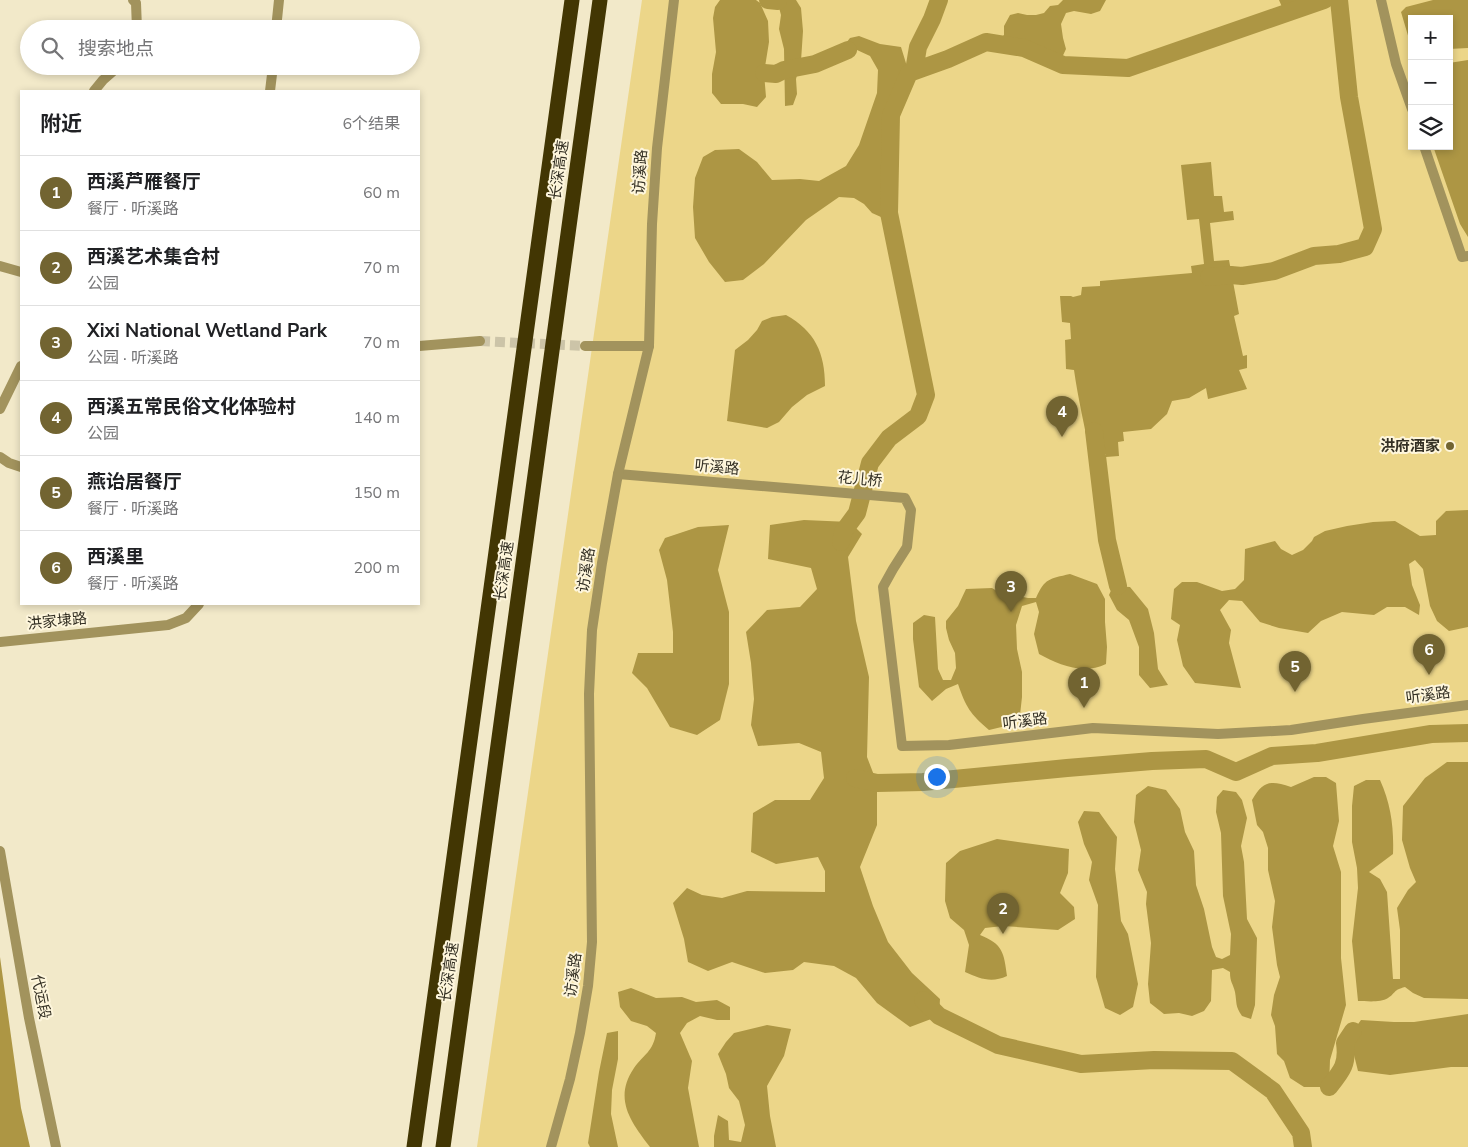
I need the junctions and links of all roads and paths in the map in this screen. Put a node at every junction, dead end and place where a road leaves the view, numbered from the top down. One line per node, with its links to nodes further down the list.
1 (133, 0): 7 (street)
2 (279, 0): 8 (street)
3 (572, 0): 34 (highway, 长深高速)
4 (600, 0): 35 (highway, 长深高速)
5 (674, 0): 21 (street, 访溪路)
6 (1381, 0): 13 (street)
7 (137, 20)
8 (277, 20)
9 (109, 75): 11 (street)
10 (272, 75): 12 (street)
11 (95, 90)
12 (270, 90)
13 (1411, 105)
14 (1425, 150): 15 (street)
15 (1465, 257)
16 (0, 266): 17 (street)
17 (20, 272)
18 (480, 341): 19 (street)
19 (420, 346)
20 (585, 346): 21 (street)
21 (649, 346): 26 (street, 访溪路)
22 (20, 368): 23 (street)
23 (0, 409)
24 (0, 456): 25 (street)
25 (20, 467)
26 (618, 474): 27 (street, 听溪路); 36 (street, 访溪路)
27 (813, 490): 28 (street, 花儿桥)
28 (905, 498): 31 (street, 听溪路)
29 (198, 605): 30 (street, 洪家埭路)
30 (0, 642)
31 (1468, 705)
32 (0, 851): 33 (street, 代运段)
33 (56, 1147)
34 (414, 1147)
35 (443, 1147)
36 (551, 1147)

